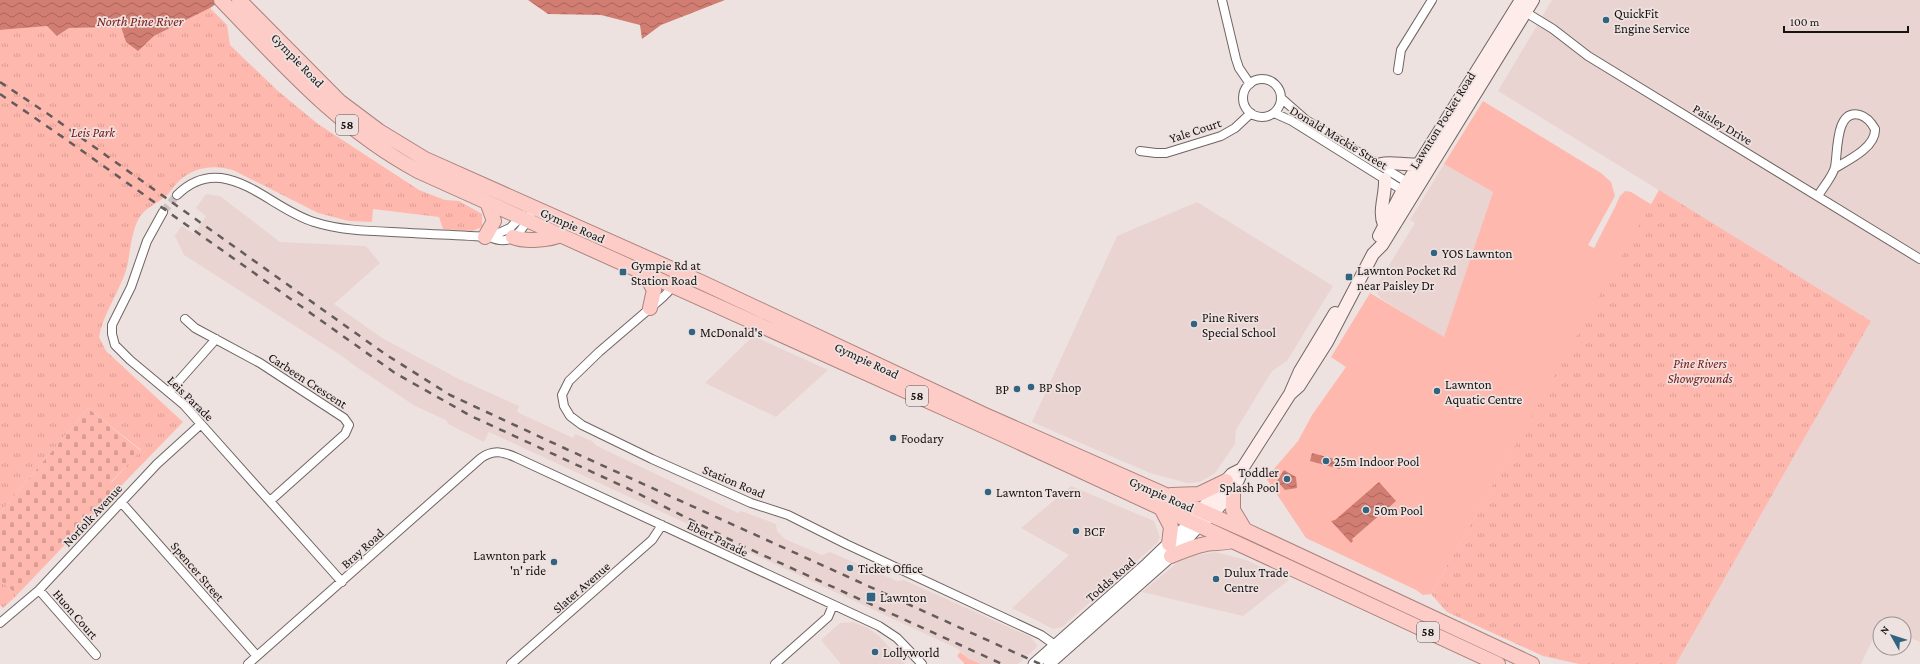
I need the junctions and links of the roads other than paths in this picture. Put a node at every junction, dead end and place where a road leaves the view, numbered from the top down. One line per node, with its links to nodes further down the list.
1 (221, 0): 5 (highway, Gympie Road / 58)
2 (1222, 0): 8 (street)
3 (1432, 0): 7 (street)
4 (1533, 0): 6 (main road, Lawnton Pocket Road)
5 (239, 6): 20 (highway, Gympie Road / 58); 21 (highway, Gympie Road / 58)
6 (1521, 6): 14 (main road, Lawnton Pocket Road); 17 (main road, Lawnton Pocket Road); 19 (street, Paisley Drive)
7 (1398, 70)
8 (1250, 84): 9 (street); 10 (street)
9 (1281, 98): 11 (street); 13 (street, Donald Mackie Street)
10 (1251, 113): 11 (street); 12 (street, Yale Court)
11 (1274, 113): 16 (street, Donald Mackie Street)
12 (1140, 151)
13 (1381, 164): 14 (main road); 17 (street, Donald Mackie Street)
14 (1420, 164): 17 (main road, Lawnton Pocket Road)
15 (1835, 168): 15 (street); 19 (street)
16 (1385, 179): 17 (street, Donald Mackie Street); 24 (main road)
17 (1411, 188): 24 (main road, Lawnton Pocket Road); 28 (main road, Lawnton Pocket Road)
18 (177, 195): 26 (street)
19 (1818, 196): 29 (street, Paisley Drive)
20 (487, 202): 23 (highway, Gympie Road / 58); 26 (highway)
21 (531, 206): 23 (street); 30 (highway, Gympie Road / 58)
22 (163, 212): 36 (street, Leis Parade)
23 (525, 219): 25 (highway, Gympie Road / 58); 26 (street); 27 (street)
24 (1384, 226): 28 (main road, Lawnton Pocket Road)
25 (561, 235): 27 (highway); 31 (highway, Gympie Road / 58)
26 (487, 237): 27 (street)
27 (513, 237)
28 (1373, 254): 39 (main road, Lawnton Pocket Road)
29 (1920, 259)
30 (677, 271): 32 (street, Station Road); 42 (highway, Gympie Road / 58)
31 (644, 272): 32 (highway, Gympie Road / 58); 33 (highway)
32 (672, 285): 33 (street, Station Road); 42 (highway, Gympie Road / 58)
33 (650, 308): 53 (street, Station Road)
34 (185, 319): 35 (street, Carbeen Crescent)
35 (216, 339): 36 (street); 40 (street, Carbeen Crescent)
36 (169, 392): 37 (street, Leis Parade)
37 (201, 424): 40 (street, Leis Parade); 41 (street, Norfolk Avenue)
38 (493, 452): 45 (street, Ebert Parade); 49 (street, Bray Road)
39 (1230, 485): 42 (highway); 43 (main road, Lawnton Pocket Road); 46 (highway)
40 (270, 501): 49 (street, Leis Parade)
41 (121, 502): 50 (street, Norfolk Avenue); 55 (street, Spencer Street)
42 (1164, 502): 43 (highway, Gympie Road / 58); 44 (highway, Gympie Road / 58); 48 (highway)
43 (1206, 513): 44 (main road, Todds Road); 46 (highway, Gympie Road / 58)
44 (1195, 524): 47 (highway, Gympie Road / 58); 48 (street, Todds Road)
45 (662, 525): 51 (street, Ebert Parade); 57 (street, Slater Avenue)
46 (1245, 530): 63 (highway, Gympie Road / 58)
47 (1232, 541): 48 (highway); 62 (highway, Gympie Road / 58)
48 (1170, 550): 53 (street, Todds Road)
49 (342, 582): 55 (street, Bray Road)
50 (39, 590): 52 (street, Norfolk Avenue); 54 (street, Huon Court)
51 (834, 605): 58 (street); 59 (street, Ebert Parade)
52 (0, 623)
53 (1059, 648): 60 (street, Todds Road); 61 (street, Todds Road)
54 (96, 655)
55 (257, 656): 56 (street, Bray Road)
56 (248, 664)
57 (511, 664)
58 (775, 664)
59 (922, 664)
60 (1034, 664)
61 (1049, 664)
62 (1498, 664)
63 (1532, 664)

